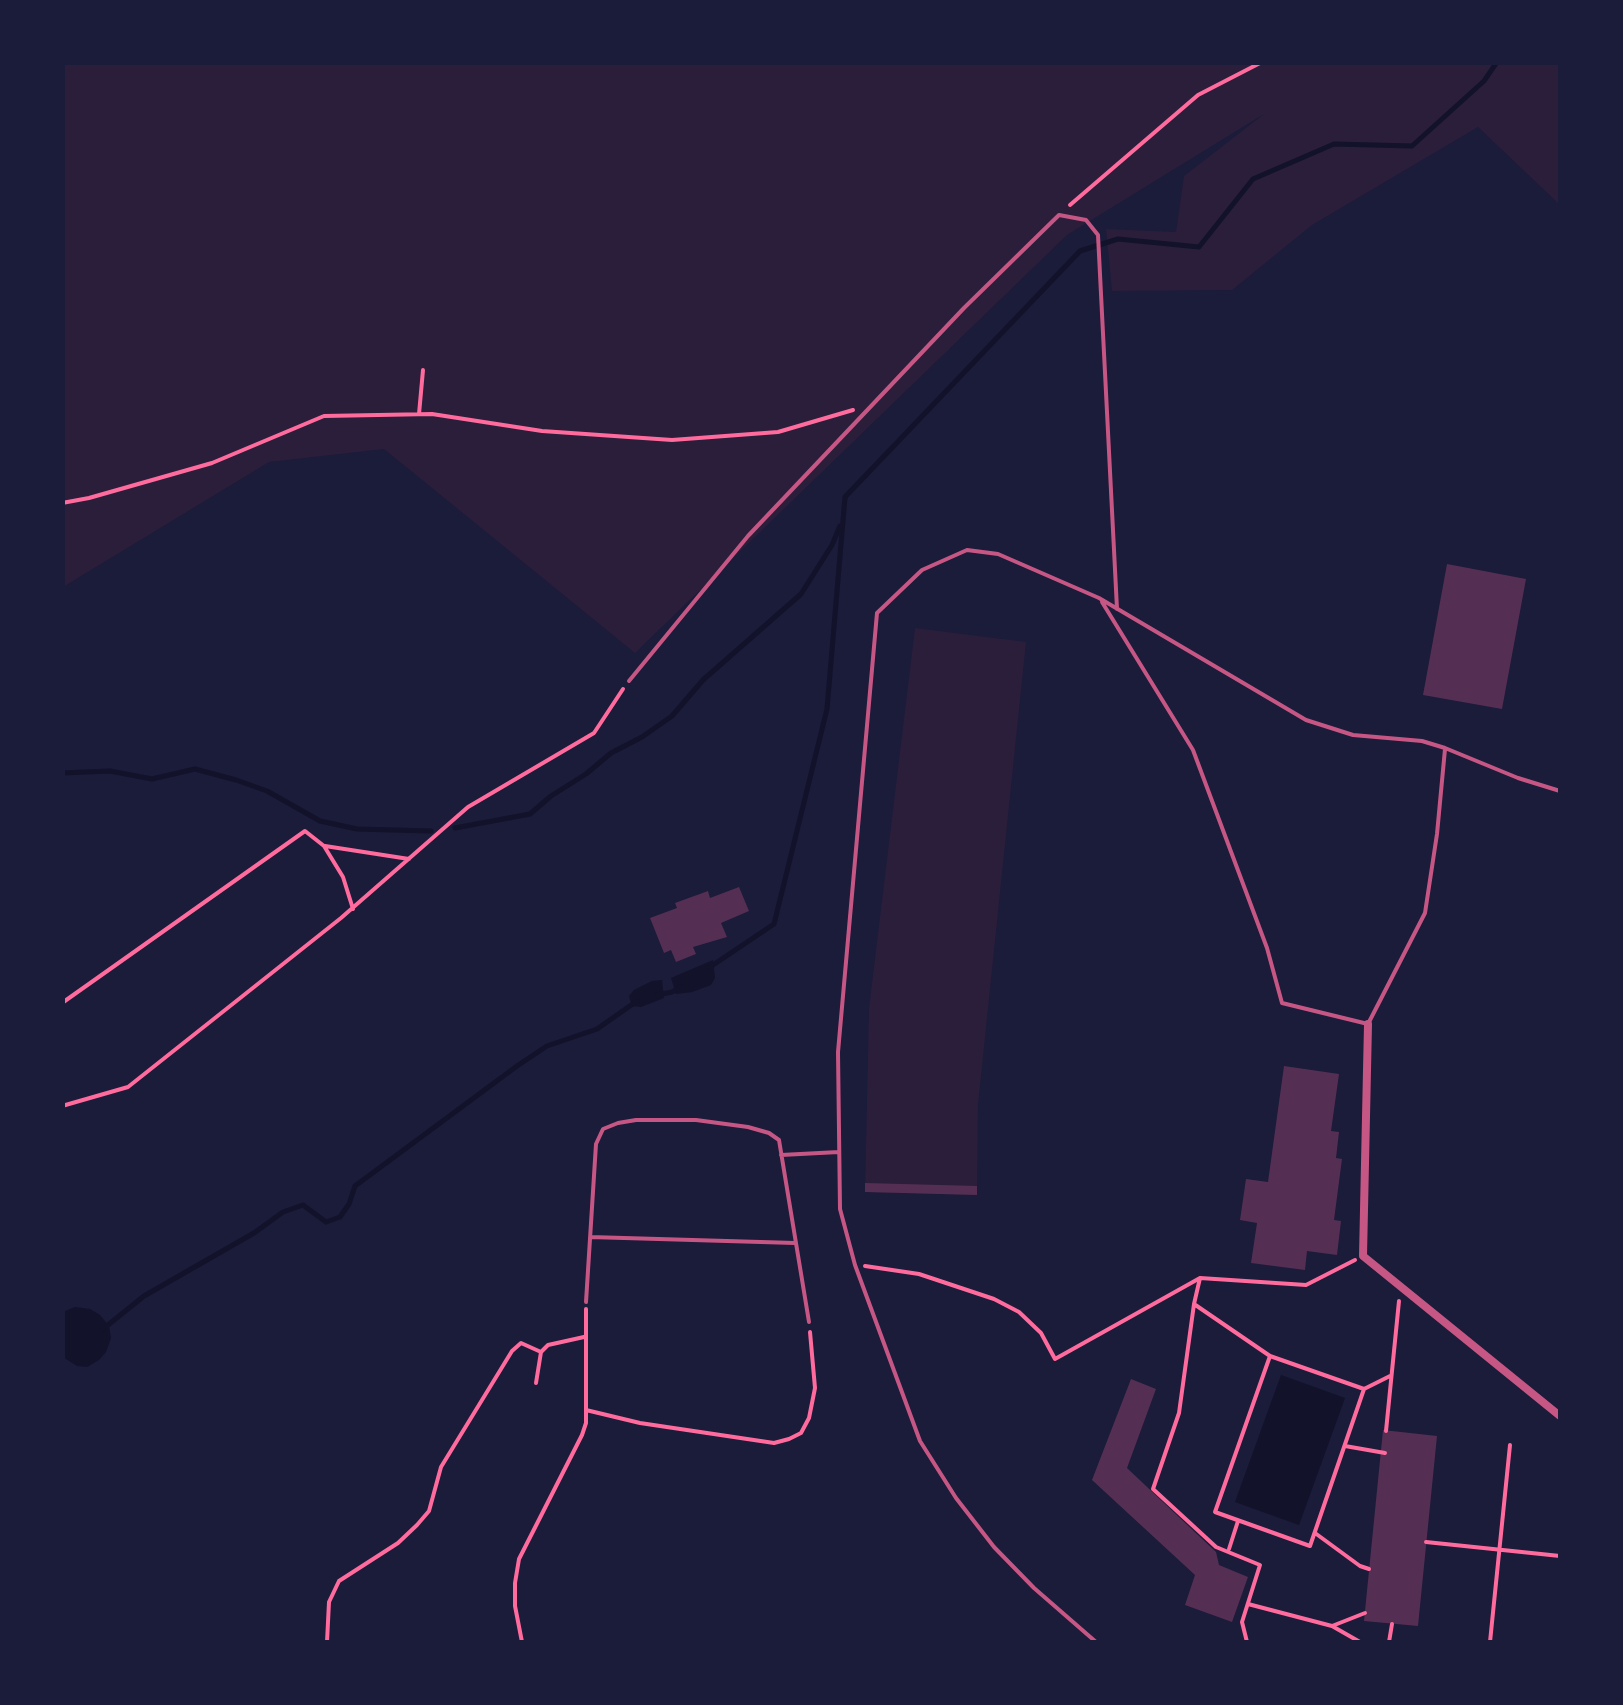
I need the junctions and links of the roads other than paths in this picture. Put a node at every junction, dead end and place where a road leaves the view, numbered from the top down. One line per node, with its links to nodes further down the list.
1 (1099, 598): 2 (lane); 6 (lane); 7 (lane)
2 (1117, 609): 3 (lane); 4 (lane)
3 (628, 681)
4 (1445, 748): 5 (lane); 6 (lane)
5 (1560, 790)
6 (1368, 1024): 13 (street)
7 (839, 1152): 8 (lane); 14 (lane)
8 (781, 1155): 9 (lane); 10 (lane)
9 (590, 1237): 10 (lane); 11 (lane)
10 (795, 1243): 12 (lane)
11 (586, 1302)
12 (808, 1322)
13 (1560, 1416)
14 (1096, 1642)

